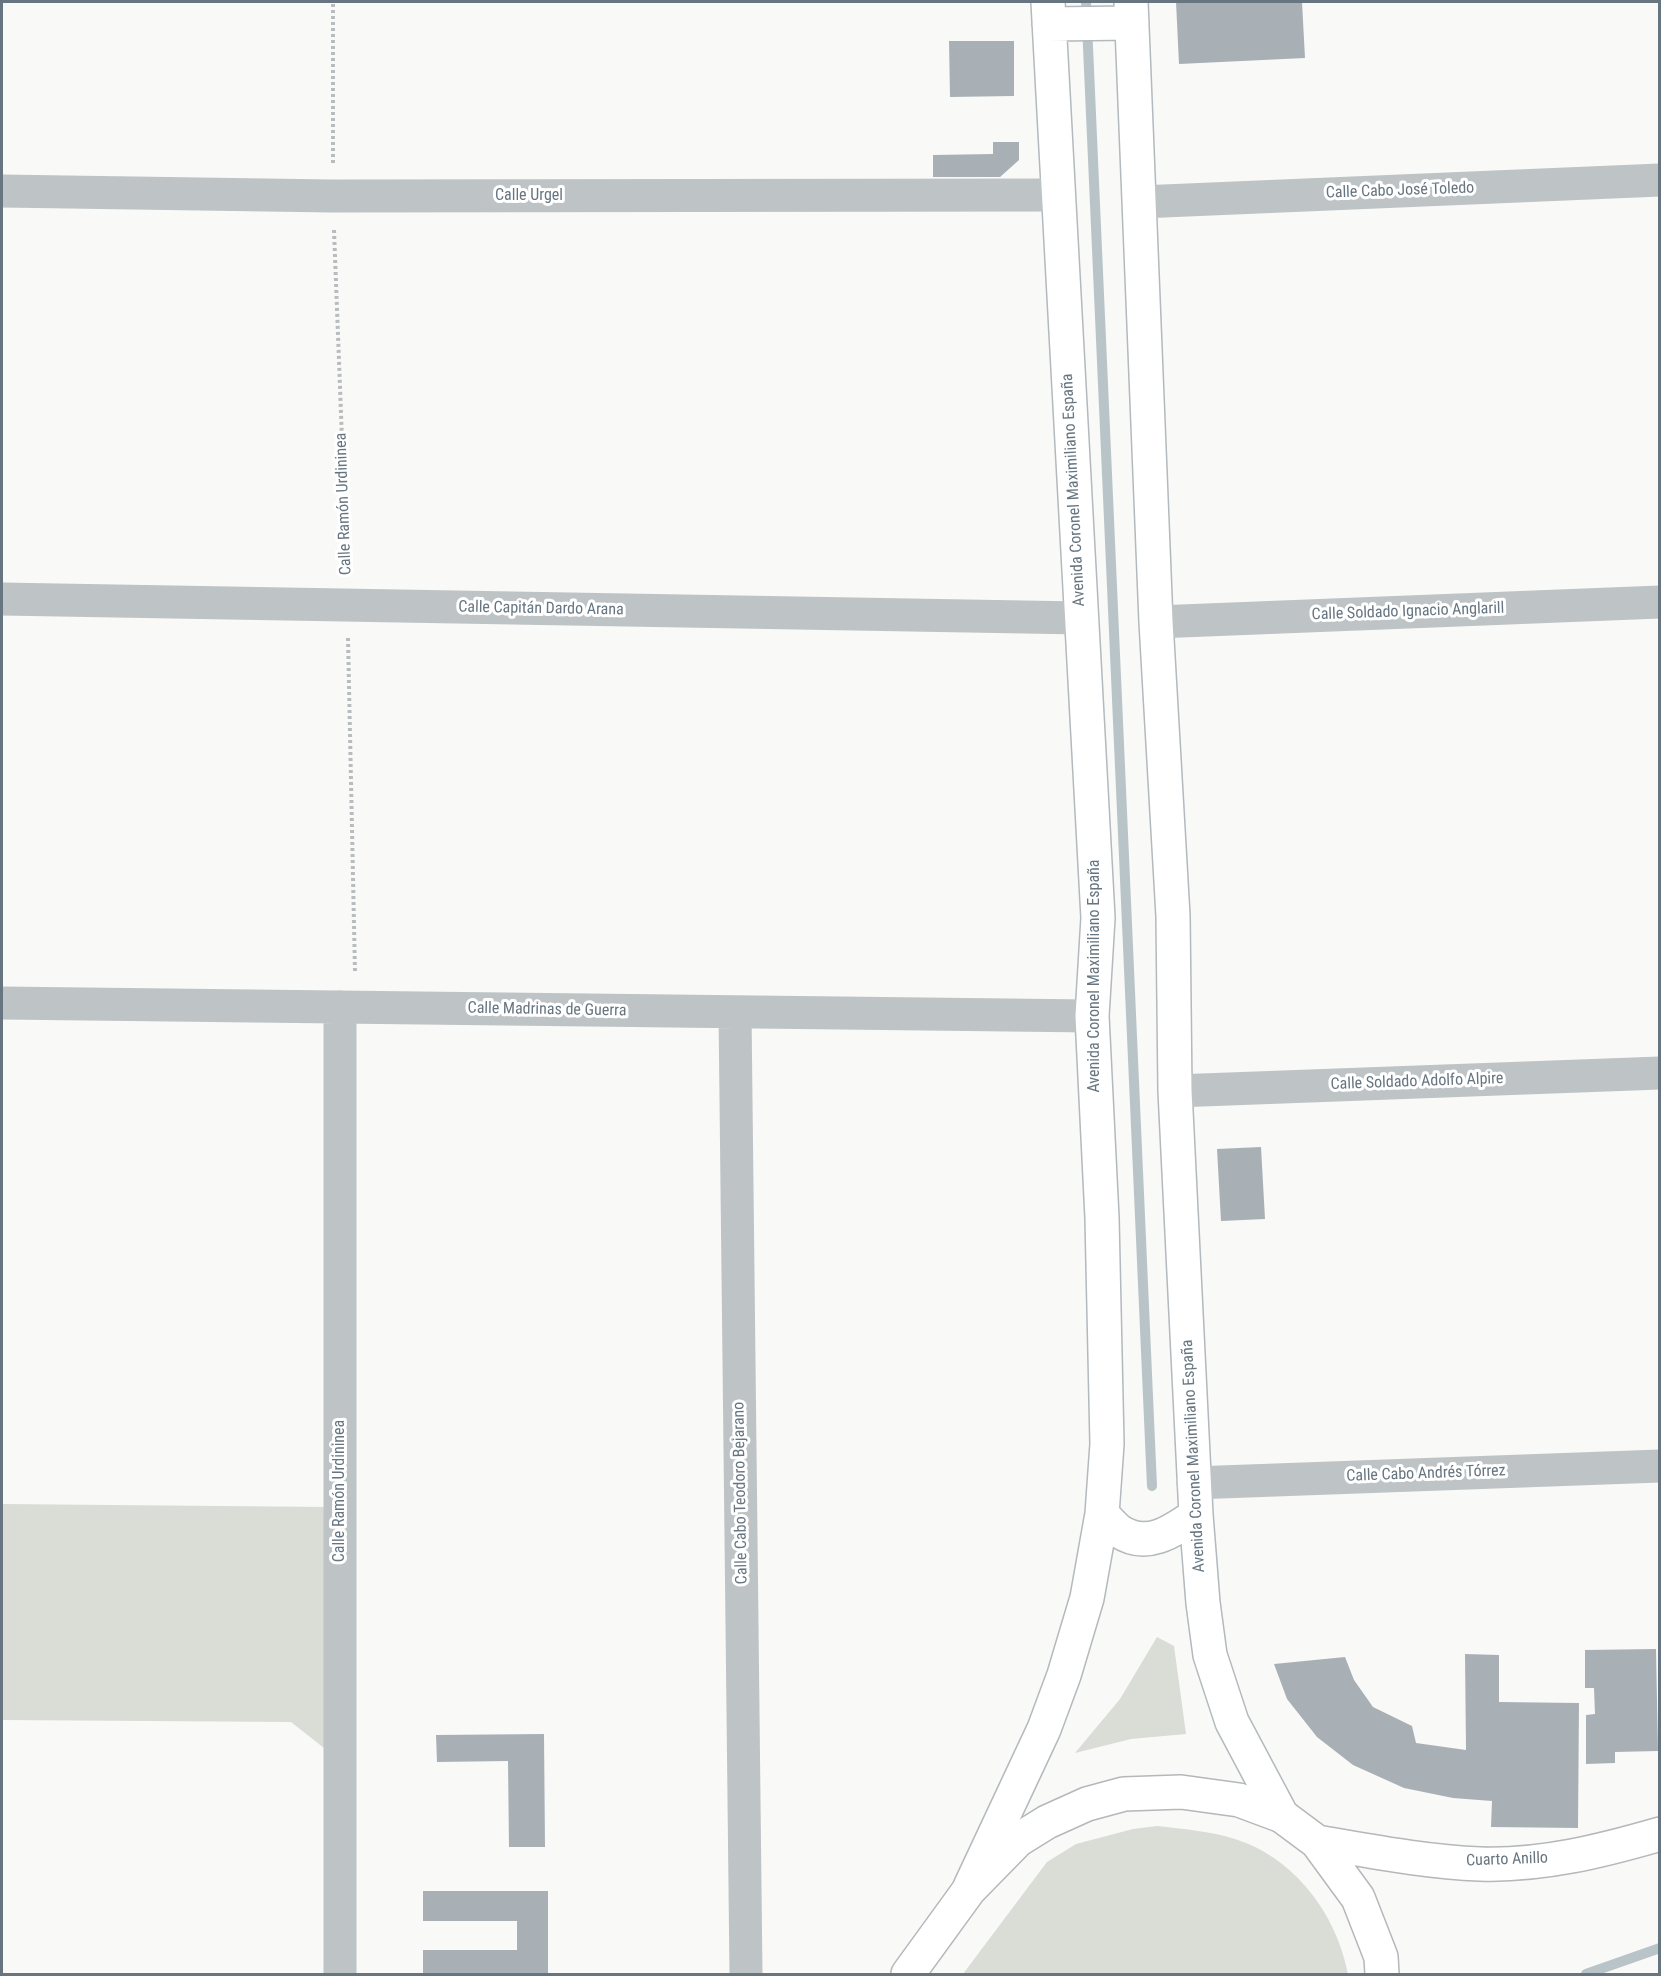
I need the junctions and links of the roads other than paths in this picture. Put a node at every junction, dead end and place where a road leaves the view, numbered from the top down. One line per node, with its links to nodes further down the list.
1 (1123, 16): 2 (main road); 6 (main road, Avenida Coronel Maximiliano España)
2 (1055, 17): 5 (main road, Avenida Coronel Maximiliano España)
3 (1659, 180): 6 (street, Calle Cabo José Toledo)
4 (2, 191): 5 (street, Calle Urgel)
5 (1057, 195): 9 (main road, Avenida Coronel Maximiliano España)
6 (1140, 202): 10 (main road, Avenida Coronel Maximiliano España)
7 (2, 599): 9 (street, Calle Capitán Dardo Arana)
8 (1659, 602): 10 (street, Calle Soldado Ignacio Anglarill)
9 (1081, 618): 14 (main road, Avenida Coronel Maximiliano España)
10 (1156, 622): 16 (main road, Avenida Coronel Maximiliano España)
11 (2, 1003): 12 (street, Calle Madrinas de Guerra)
12 (348, 1007): 13 (street, Calle Madrinas de Guerra); 26 (street, Calle Ramón Urdininea)
13 (735, 1012): 14 (street, Calle Madrinas de Guerra); 27 (street, Calle Cabo Teodoro Bejarano)
14 (1092, 1016): 19 (main road, Avenida Coronel Maximiliano España)
15 (1659, 1073): 16 (street, Calle Soldado Adolfo Alpire)
16 (1175, 1092): 18 (main road, Avenida Coronel Maximiliano España)
17 (1659, 1466): 18 (street, Calle Cabo Andrés Tórrez)
18 (1193, 1482): 20 (main road, Avenida Coronel Maximiliano España)
19 (1102, 1514): 20 (main road); 24 (main road, Avenida Coronel Maximiliano España)
20 (1196, 1515): 21 (main road, Avenida Coronel Maximiliano España)
21 (1282, 1816): 23 (main road); 24 (main road)
22 (1659, 1834): 23 (main road, Cuarto Anillo)
23 (1317, 1842): 28 (main road)
24 (969, 1890): 25 (main road)
25 (907, 1971)
26 (340, 1974)
27 (746, 1974)
28 (1382, 1974)

